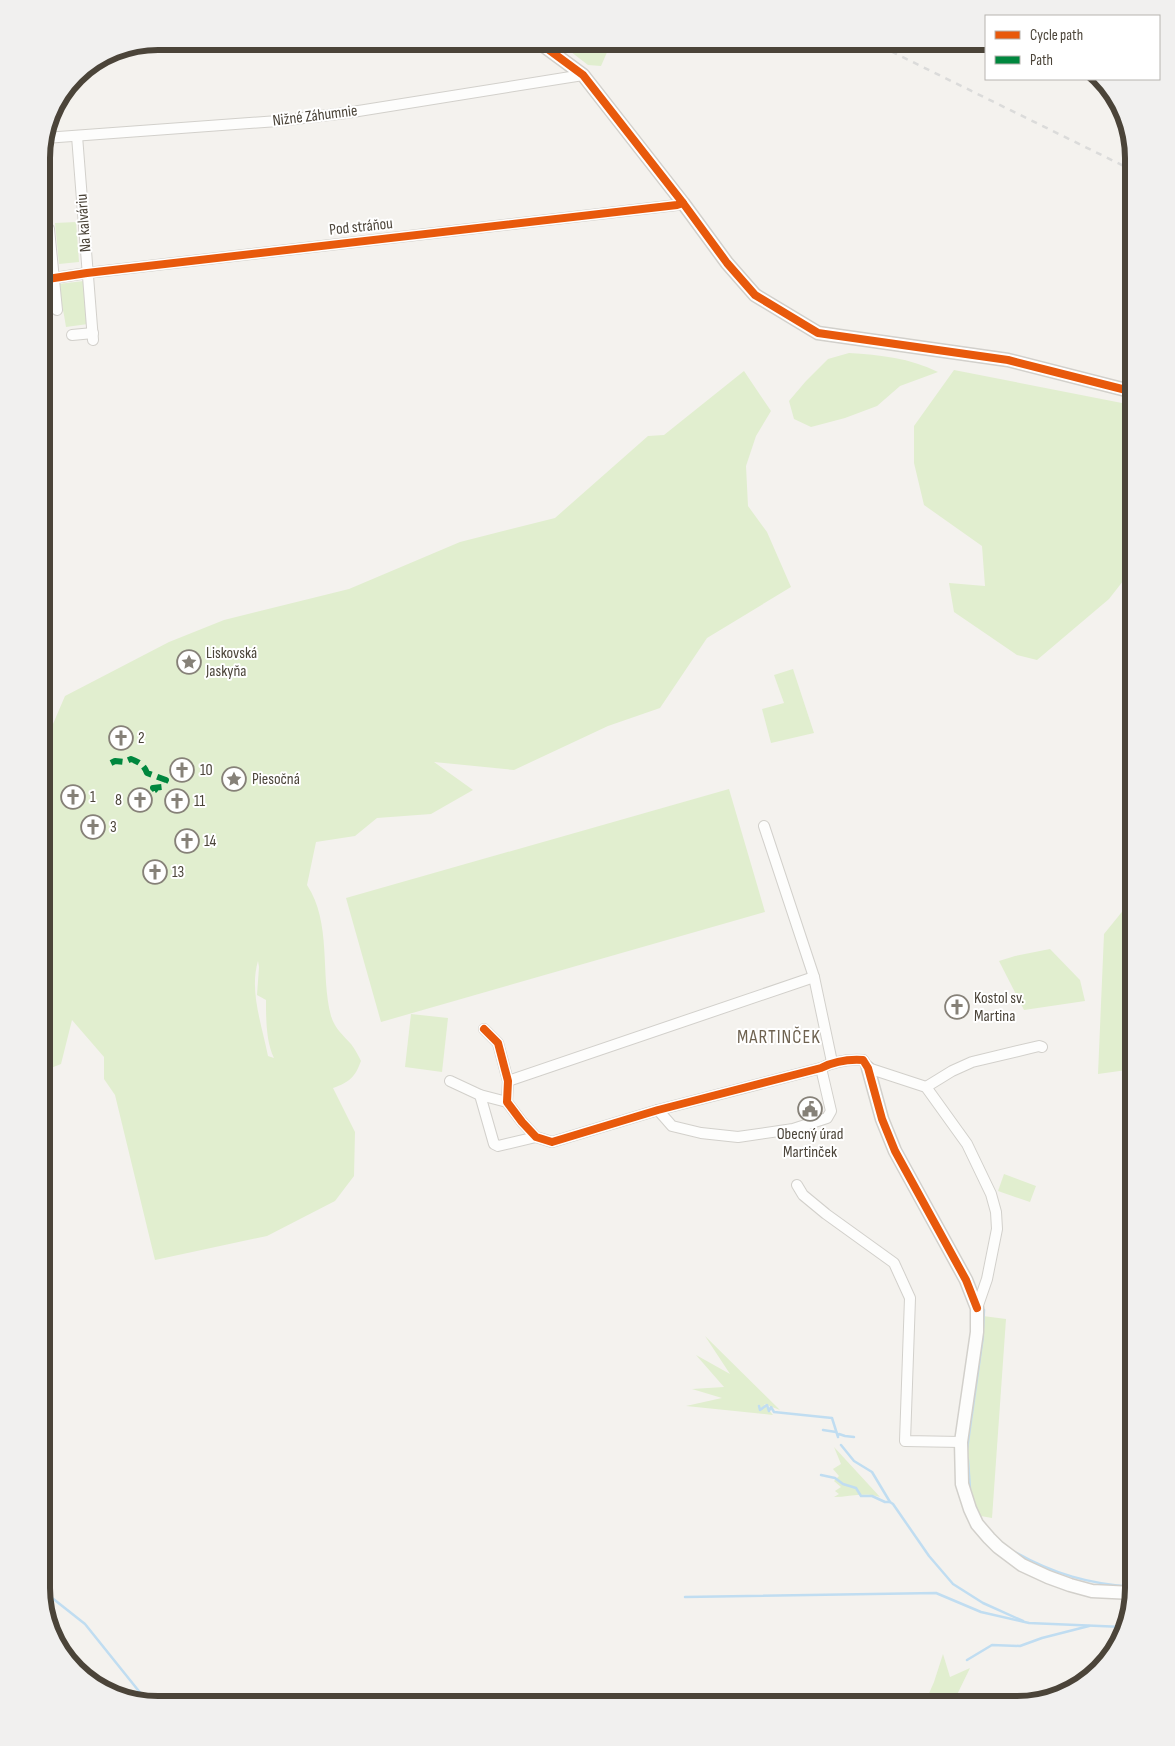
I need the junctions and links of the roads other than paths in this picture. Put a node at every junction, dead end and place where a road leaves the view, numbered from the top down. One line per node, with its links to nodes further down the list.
1 (549, 50): 2 (street)
2 (583, 75): 3 (street, Nižné Záhumnie); 5 (street)
3 (78, 136): 4 (street, Nižné Záhumnie); 7 (street, Na kalváriu)
4 (52, 138)
5 (683, 203): 7 (street, Pod stráňou); 12 (street)
6 (50, 242): 9 (street)
7 (87, 272): 9 (street, Pod stráňou); 11 (street, Na kalváriu)
8 (50, 279): 9 (street, Pod stráňou)
9 (53, 279): 10 (street)
10 (56, 310)
11 (72, 335)
12 (1125, 390)
13 (764, 826): 14 (street)
14 (814, 977): 17 (street); 21 (street)
15 (484, 1029): 21 (street)
16 (1042, 1047): 22 (street)
17 (832, 1062): 18 (street); 19 (street)
18 (821, 1068): 25 (street); 25 (street)
19 (868, 1068): 22 (street); 28 (street)
20 (450, 1081): 23 (street)
21 (508, 1082): 24 (street)
22 (926, 1088): 28 (street)
23 (480, 1095): 24 (street); 26 (street)
24 (507, 1102): 26 (street)
25 (658, 1110): 26 (street)
26 (536, 1137)
27 (797, 1185): 29 (street)
28 (977, 1308): 29 (street)
29 (961, 1442): 30 (street)
30 (1125, 1593)

